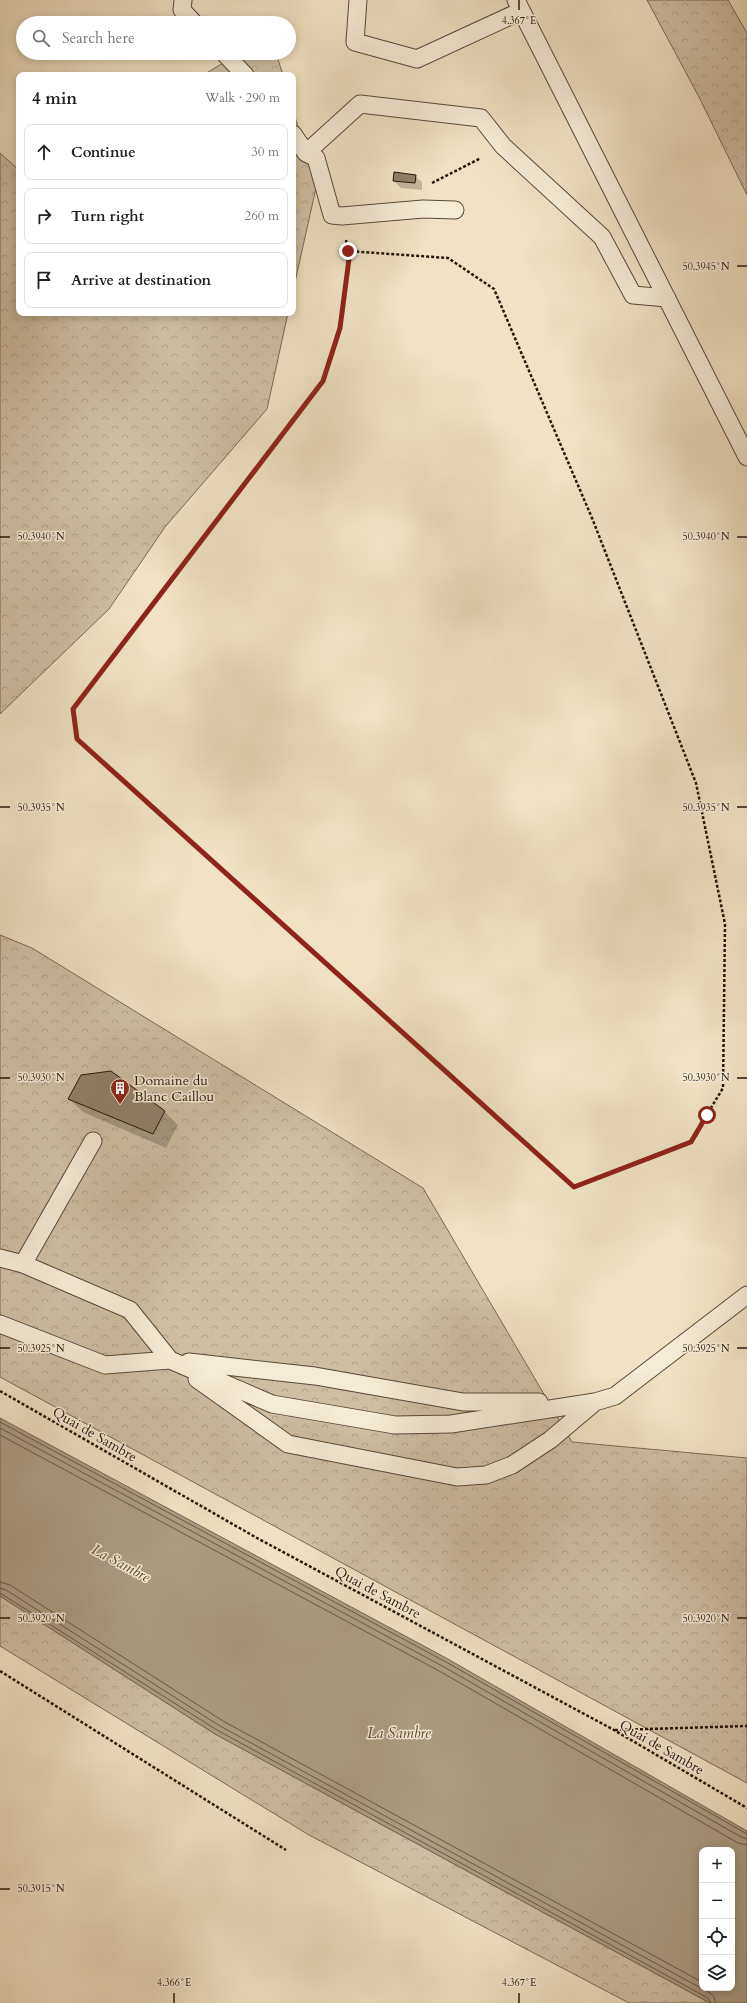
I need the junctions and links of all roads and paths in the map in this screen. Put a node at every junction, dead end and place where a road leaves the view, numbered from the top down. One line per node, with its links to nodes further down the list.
1 (183, 0): 4 (lane)
2 (358, 0): 3 (lane)
3 (519, 5): 14 (lane)
4 (188, 16)
5 (231, 60): 6 (lane)
6 (242, 72)
7 (296, 139): 9 (lane)
8 (503, 146): 9 (lane); 10 (path); 14 (lane)
9 (306, 154): 12 (lane)
10 (429, 184)
11 (455, 210): 12 (lane)
12 (342, 216): 13 (path)
13 (348, 251): 13 (path)
14 (667, 298): 15 (lane)
15 (747, 456)
16 (93, 1141): 18 (lane)
17 (0, 1258): 18 (lane)
18 (23, 1264): 21 (lane)
19 (747, 1295): 23 (lane)
20 (0, 1324): 21 (lane)
21 (170, 1360): 23 (lane); 23 (lane); 23 (lane)
22 (0, 1391): 26 (path, Quai de Sambre)
23 (595, 1402)
24 (0, 1671): 28 (path)
25 (747, 1726): 26 (path)
26 (614, 1730): 27 (path, Quai de Sambre)
27 (747, 1808)
28 (286, 1850)

